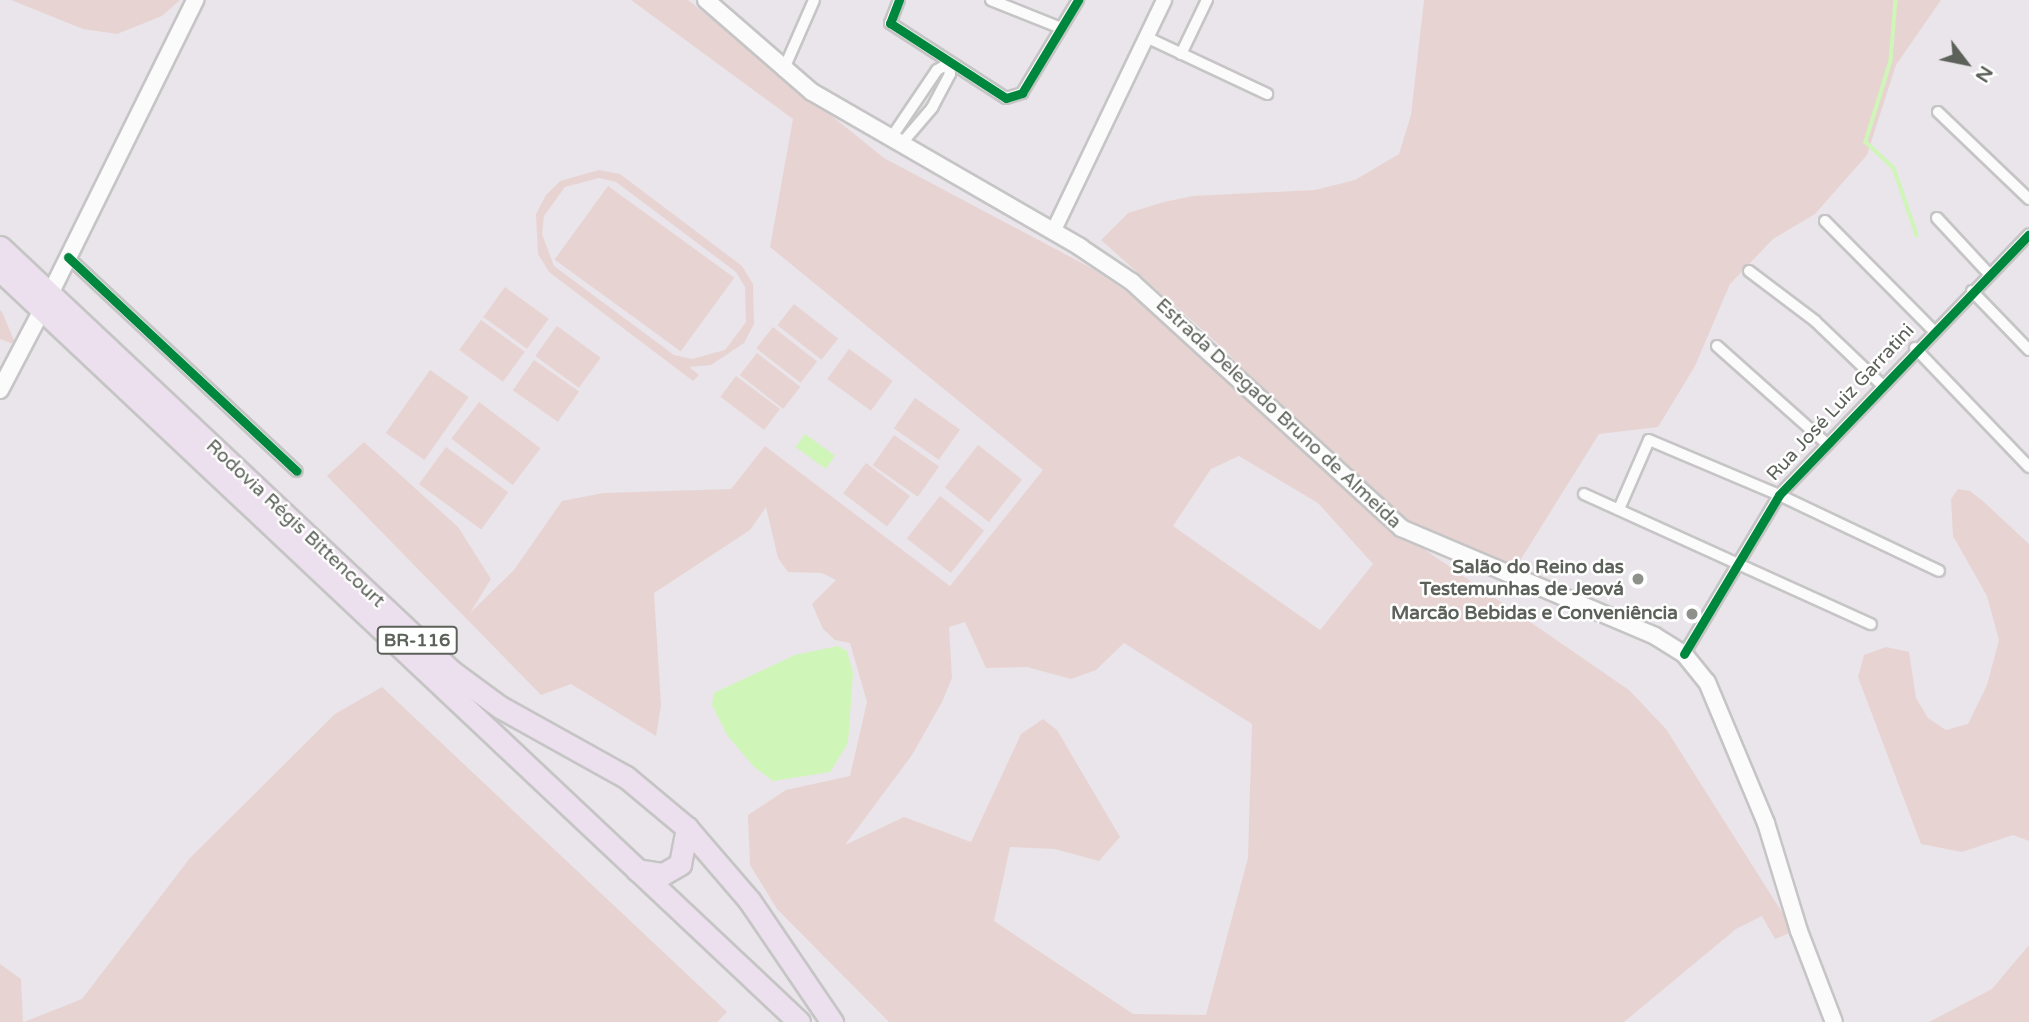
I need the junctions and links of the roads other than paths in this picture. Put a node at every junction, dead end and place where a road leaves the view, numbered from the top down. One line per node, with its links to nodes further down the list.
1 (195, 0): 23 (main road)
2 (706, 0): 13 (main road, Estrada Delegado Bruno de Almeida)
3 (814, 0): 13 (street)
4 (899, 0): 12 (street)
5 (991, 0): 9 (street)
6 (1078, 0): 9 (street)
7 (1164, 0): 10 (street)
8 (1207, 0): 11 (street)
9 (1061, 28): 12 (street)
10 (1146, 37): 11 (street); 20 (street)
11 (1181, 54): 14 (street)
12 (948, 64): 16 (street); 16 (street)
13 (783, 71): 16 (main road, Estrada Delegado Bruno de Almeida)
14 (1267, 94)
15 (1938, 112): 17 (street)
16 (896, 141): 20 (main road, Estrada Delegado Bruno de Almeida)
17 (2029, 199)
18 (1937, 218): 26 (street)
19 (1825, 221): 29 (street)
20 (1053, 232): 44 (main road, Estrada Delegado Bruno de Almeida)
21 (2029, 234): 26 (street, Rua José Luiz Garratini)
22 (0, 247): 28 (highway, Rodovia Régis Bittencourt / BR-116)
23 (68, 257): 28 (main road); 37 (street)
24 (0, 270): 28 (highway, Rodovia Régis Bittencourt / BR-116)
25 (1749, 271): 33 (street)
26 (1989, 274): 27 (street, Rua José Luiz Garratini)
27 (1972, 291): 29 (street, Rua José Luiz Garratini); 32 (street)
28 (46, 302): 34 (main road); 45 (highway, Rodovia Régis Bittencourt / BR-116); 46 (highway, Rodovia Régis Bittencourt / BR-116)
29 (1933, 330): 31 (street, Rua José Luiz Garratini)
30 (1717, 346): 35 (street)
31 (1915, 348): 33 (street, Rua José Luiz Garratini); 36 (street)
32 (2029, 350)
33 (1881, 384): 35 (street, Rua José Luiz Garratini)
34 (0, 390)
35 (1826, 443): 39 (street, Rua José Luiz Garratini)
36 (2029, 467)
37 (297, 471)
38 (1584, 494): 40 (street)
39 (1779, 495): 40 (street); 41 (street, Rua José Luiz Garratini); 42 (street)
40 (1619, 509): 41 (street)
41 (1742, 563): 43 (street); 44 (street, Rua José Luiz Garratini)
42 (1939, 571)
43 (1871, 624)
44 (1684, 654): 49 (main road, Estrada Delegado Bruno de Almeida)
45 (687, 828): 46 (highway); 48 (highway, Rodovia Régis Bittencourt / BR-116)
46 (638, 870): 47 (highway, Rodovia Régis Bittencourt / BR-116)
47 (799, 1022)
48 (832, 1022)
49 (1834, 1022)

